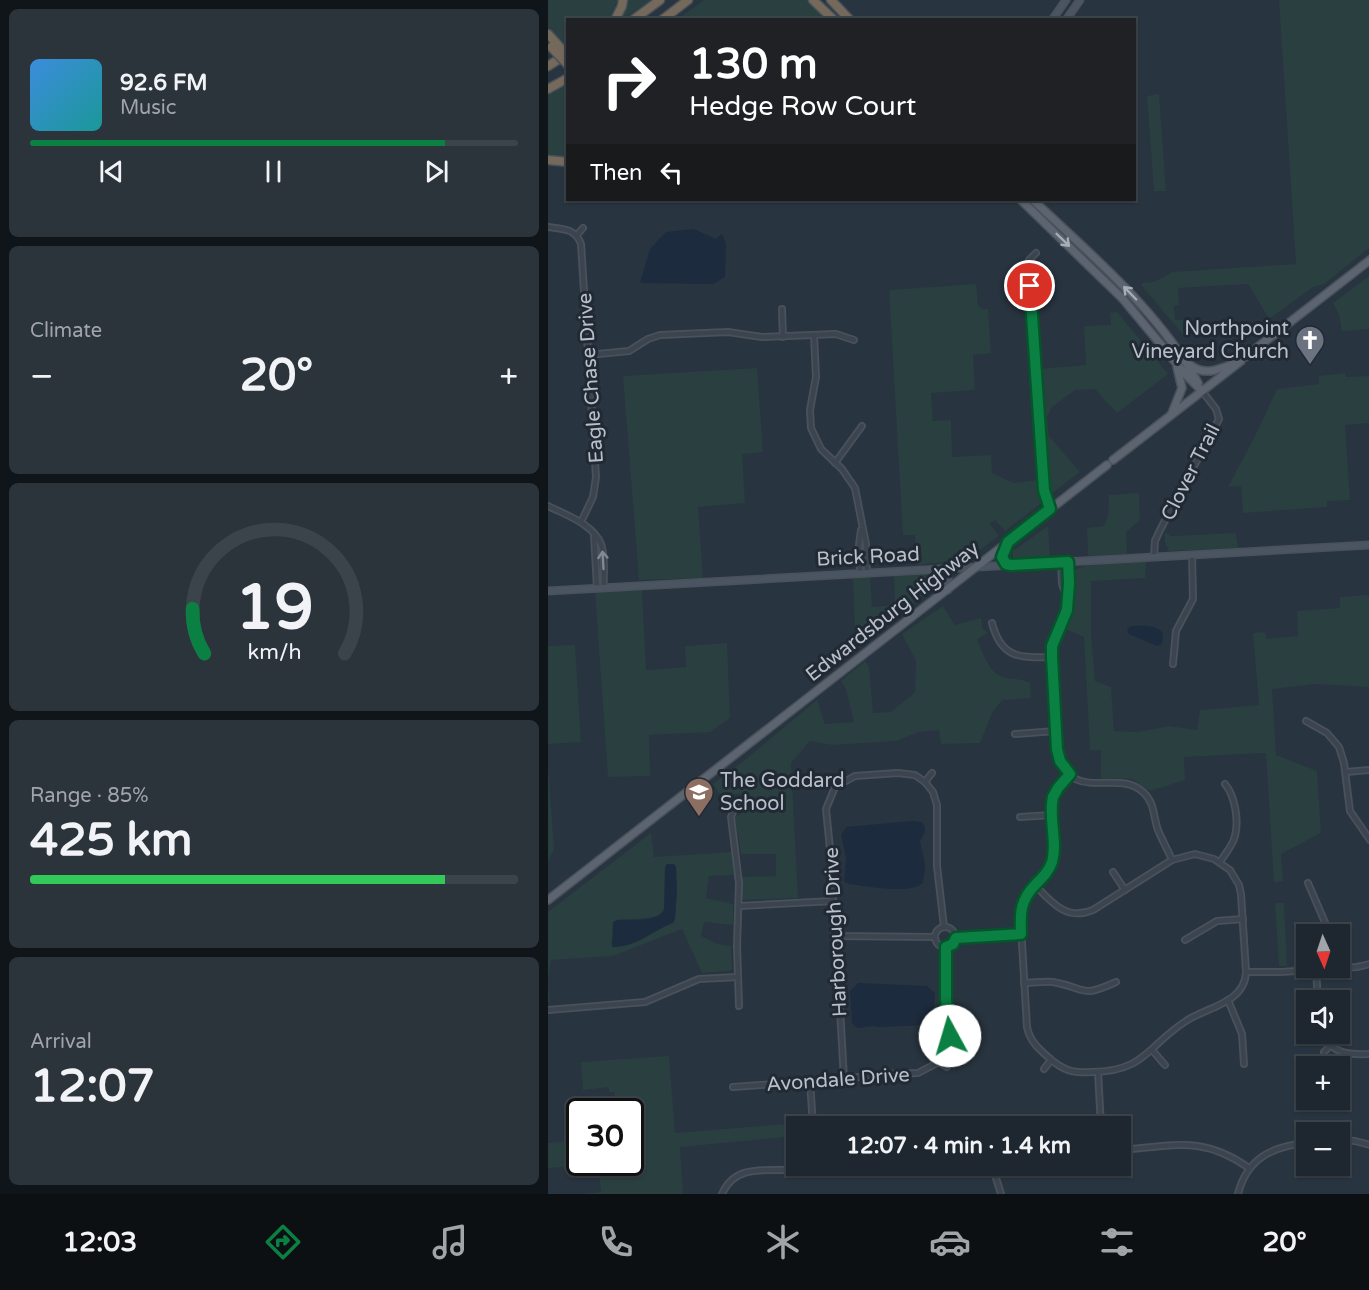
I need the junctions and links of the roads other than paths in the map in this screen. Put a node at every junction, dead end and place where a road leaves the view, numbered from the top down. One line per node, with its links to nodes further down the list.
1 (623, 0): 9 (highway)
2 (660, 0): 10 (highway)
3 (688, 0): 11 (highway)
4 (696, 0): 12 (highway)
5 (813, 0): 13 (highway)
6 (831, 0): 14 (highway)
7 (1066, 0): 15 (street)
8 (1080, 0): 16 (street)
9 (616, 18)
10 (636, 18)
11 (665, 18)
12 (674, 18)
13 (832, 18)
14 (848, 18)
15 (1053, 18)
16 (1067, 18)
17 (548, 34): 18 (highway)
18 (552, 45): 19 (highway, bridge); 21 (highway, bridge)
19 (566, 55)
20 (566, 57): 22 (highway)
21 (566, 62)
22 (548, 68)
23 (566, 79): 24 (highway)
24 (548, 89)
25 (548, 160): 26 (highway)
26 (566, 162)
27 (1022, 201): 39 (main road, one-way to 39)
28 (1034, 201): 39 (main road, one-way to 28)
29 (548, 227): 31 (street)
30 (583, 228): 31 (street)
31 (575, 233): 38 (street, Eagle Chase Drive)
32 (1036, 253): 46 (street)
33 (1370, 260): 40 (main road, Edwardsburg Highway)
34 (782, 309): 36 (street)
35 (814, 336): 36 (street); 37 (street); 44 (street)
36 (783, 337): 38 (street)
37 (854, 340)
38 (588, 355): 47 (street, Eagle Chase Drive)
39 (1178, 359): 40 (main road); 41 (main road); 42 (main road)
40 (1243, 359): 41 (main road, Edwardsburg Highway)
41 (1202, 391): 42 (main road, Edwardsburg Highway); 51 (street, Clover Trail)
42 (1171, 415): 46 (main road, Edwardsburg Highway)
43 (862, 426): 44 (street)
44 (835, 463): 56 (street)
45 (548, 506): 47 (street)
46 (1050, 509): 48 (main road, Edwardsburg Highway)
47 (581, 522): 57 (street)
48 (1008, 542): 53 (street); 54 (main road, Edwardsburg Highway)
49 (1370, 544): 50 (street, Brick Road)
50 (1192, 555): 51 (street, Brick Road); 62 (street)
51 (1154, 557): 52 (street, Brick Road)
52 (1064, 562): 53 (street, Brick Road); 61 (street)
53 (1011, 565): 54 (street, Brick Road)
54 (976, 567): 55 (street, Brick Road); 58 (main road, Edwardsburg Highway)
55 (938, 569): 56 (street, Brick Road); 58 (street)
56 (864, 573): 57 (street, Brick Road)
57 (601, 588): 59 (street, Brick Road)
58 (947, 590): 84 (main road, Edwardsburg Highway)
59 (548, 591)
60 (992, 623): 61 (street)
61 (1052, 657): 64 (street)
62 (1173, 664)
63 (1306, 721): 67 (street)
64 (1056, 731): 65 (street); 69 (street)
65 (1015, 734)
66 (1370, 770): 67 (street)
67 (1346, 772): 77 (street)
68 (932, 773): 71 (street)
69 (1070, 774): 75 (street); 78 (street)
70 (830, 781): 73 (street)
71 (925, 782): 73 (street); 89 (street)
72 (1225, 784): 79 (street)
73 (835, 787): 85 (street, Harborough Drive)
74 (737, 802): 86 (street)
75 (1052, 815): 76 (street); 82 (street)
76 (1020, 817)
77 (1370, 840)
78 (1172, 860): 79 (street); 83 (street)
79 (1220, 862): 87 (street)
80 (1113, 872): 83 (street)
81 (1308, 883): 88 (street)
82 (1035, 885): 83 (street); 90 (street)
83 (1125, 890)
84 (548, 900)
85 (833, 901): 86 (street); 91 (street, Harborough Drive)
86 (739, 906): 100 (street)
87 (1243, 919): 94 (street); 99 (street)
88 (1326, 924)
89 (944, 927): 92 (street); 93 (street)
90 (1021, 934): 93 (street); 102 (street)
91 (834, 936): 92 (street); 117 (street, Harborough Drive)
92 (935, 937): 95 (street)
93 (956, 938): 95 (street)
94 (1185, 940)
95 (946, 947): 111 (street)
96 (1370, 964): 97 (street)
97 (1350, 966)
98 (1296, 971): 99 (street)
99 (1246, 972): 103 (street)
100 (738, 976): 104 (street); 105 (street)
101 (1116, 982): 102 (street)
102 (1024, 983): 110 (street)
103 (1228, 1000): 107 (street); 112 (street)
104 (739, 1006)
105 (548, 1010)
106 (1330, 1046): 108 (street); 109 (street)
107 (1152, 1050): 113 (street); 116 (street)
108 (1324, 1052)
109 (1370, 1054)
110 (1051, 1060): 115 (street); 116 (street)
111 (939, 1062): 114 (street); 117 (street, Avondale Drive)
112 (1244, 1064)
113 (1164, 1065)
114 (947, 1067)
115 (1044, 1069)
116 (1097, 1072): 121 (street)
117 (844, 1079): 118 (street, Avondale Drive)
118 (810, 1081): 119 (street, Avondale Drive); 120 (street)
119 (733, 1087)
120 (812, 1116)
121 (1100, 1116)
122 (1350, 1141): 124 (street)
123 (1296, 1144): 126 (street)
124 (1370, 1145)
125 (1131, 1149): 126 (street)
126 (1249, 1168): 131 (street)
127 (786, 1170): 129 (street)
128 (996, 1176): 130 (street)
129 (722, 1194)
130 (1001, 1194)
131 (1238, 1194)

